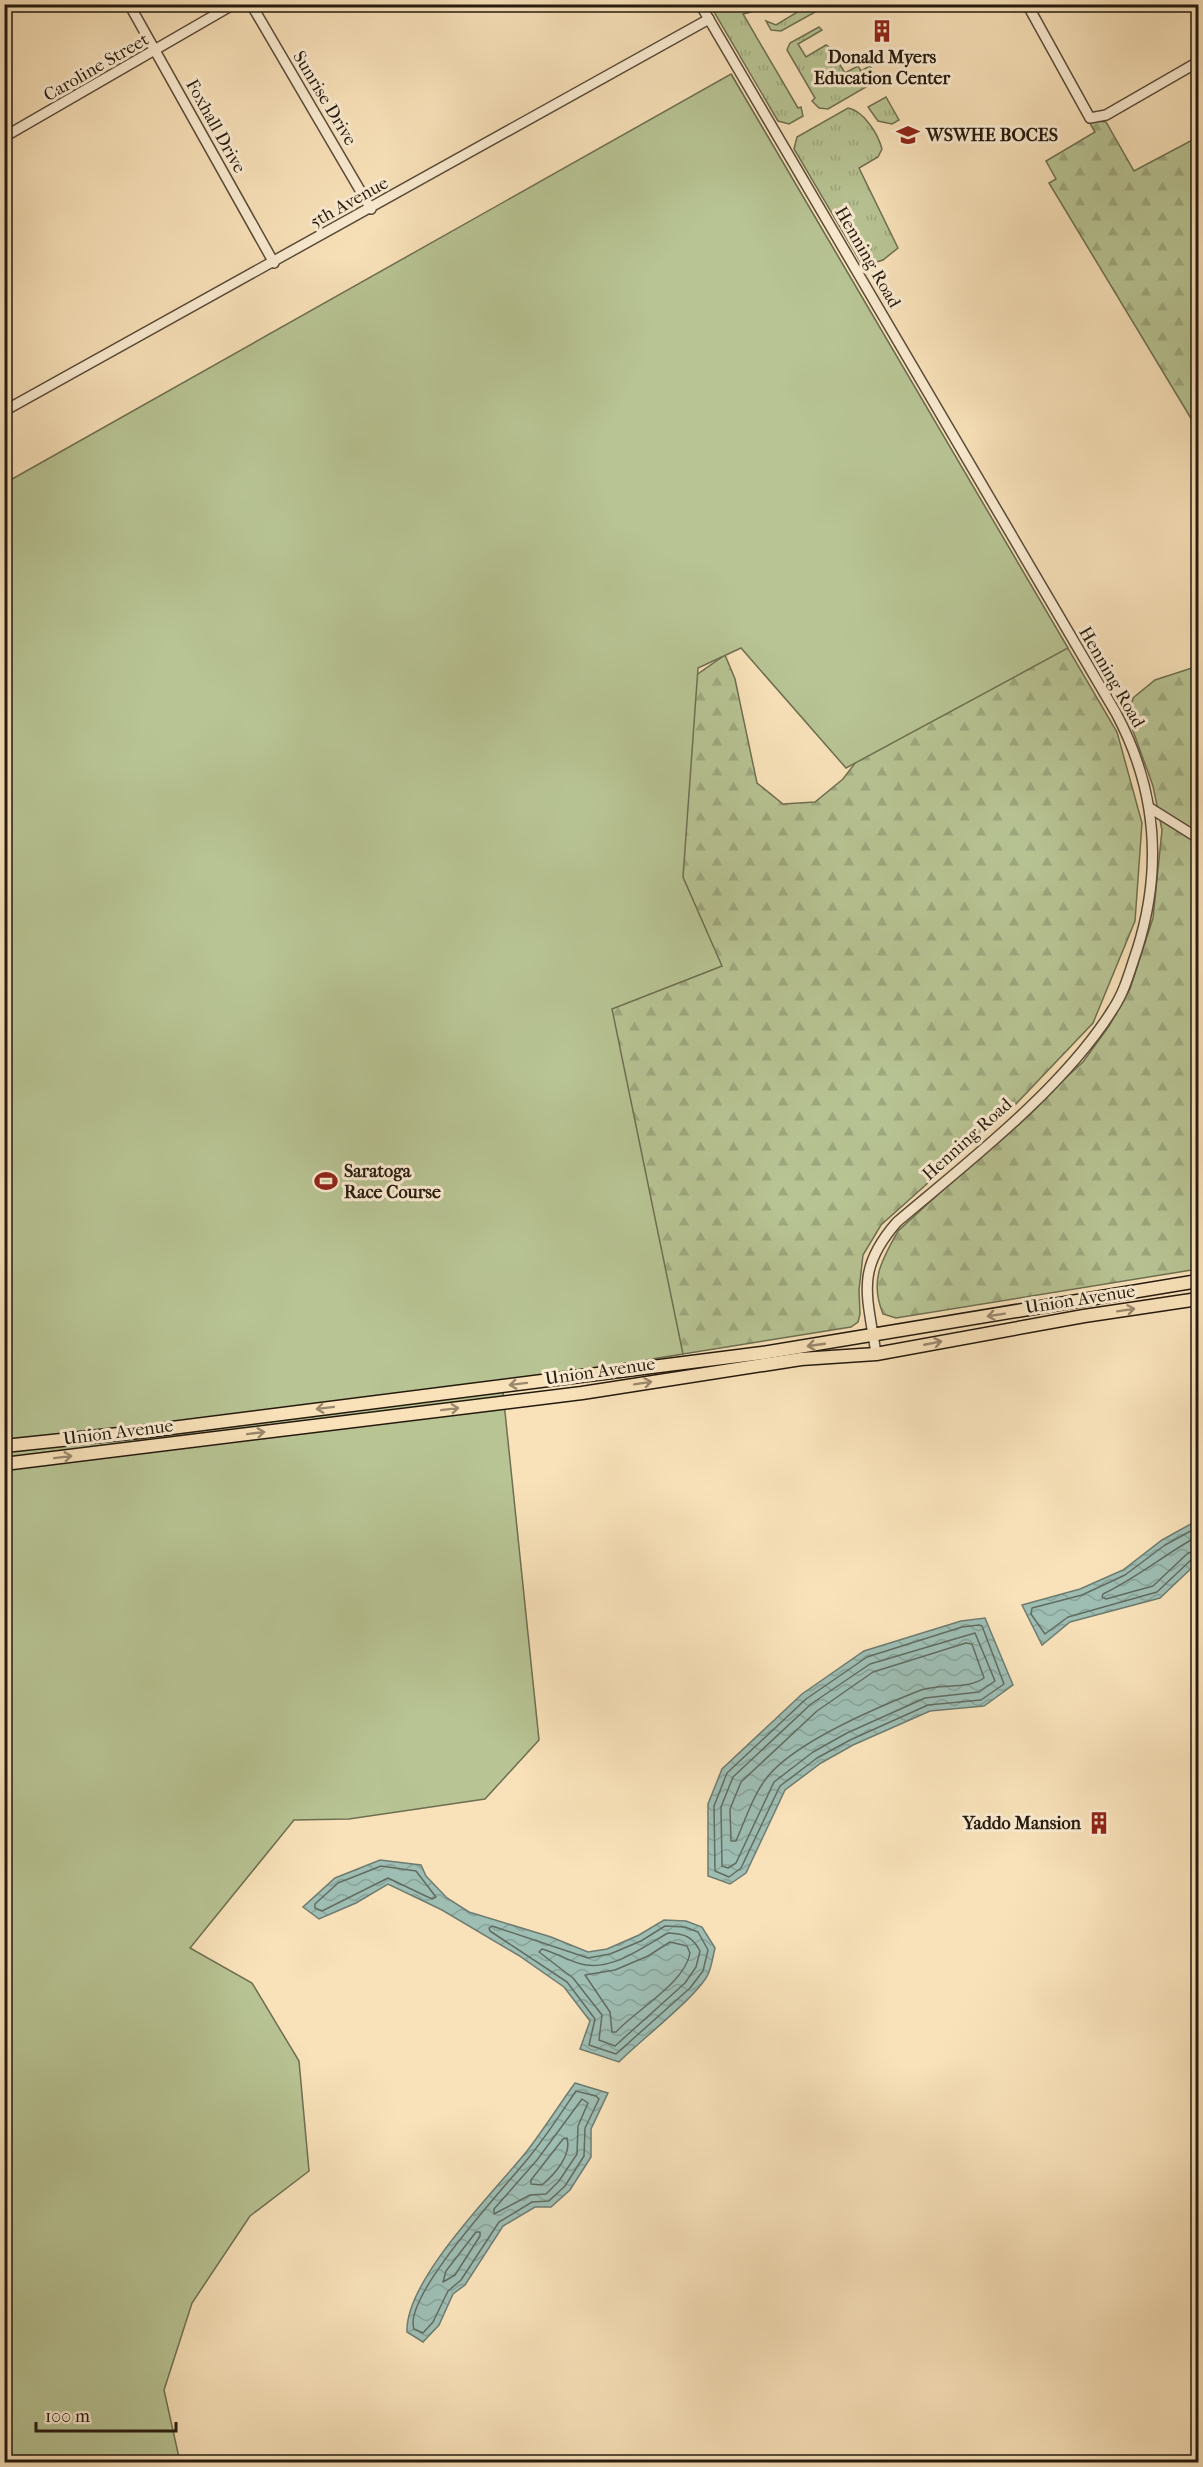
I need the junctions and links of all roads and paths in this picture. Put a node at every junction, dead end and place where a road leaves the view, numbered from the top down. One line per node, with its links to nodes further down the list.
1 (129, 4): 7 (street, Foxhall Drive)
2 (234, 4): 7 (street, Caroline Street)
3 (251, 4): 10 (street, Sunrise Drive)
4 (700, 4): 6 (street, Henning Road)
5 (1027, 4): 8 (street)
6 (709, 19): 10 (street, 5th Avenue); 13 (street, Henning Road)
7 (156, 52): 9 (street, Caroline Street); 11 (street, Foxhall Drive)
8 (1198, 62)
9 (4, 137)
10 (371, 209): 11 (street, 5th Avenue)
11 (274, 263): 12 (street, 5th Avenue)
12 (4, 411)
13 (1150, 808): 14 (street); 17 (street, Henning Road)
14 (1198, 838)
15 (1198, 1281): 17 (main road, Union Avenue, one-way to 17)
16 (1198, 1299): 18 (main road, Union Avenue, one-way to 16)
17 (873, 1335): 18 (street, Henning Road); 19 (main road, Union Avenue, one-way to 19)
18 (876, 1354): 20 (main road, Union Avenue, one-way to 18)
19 (4, 1446)
20 (4, 1464)

